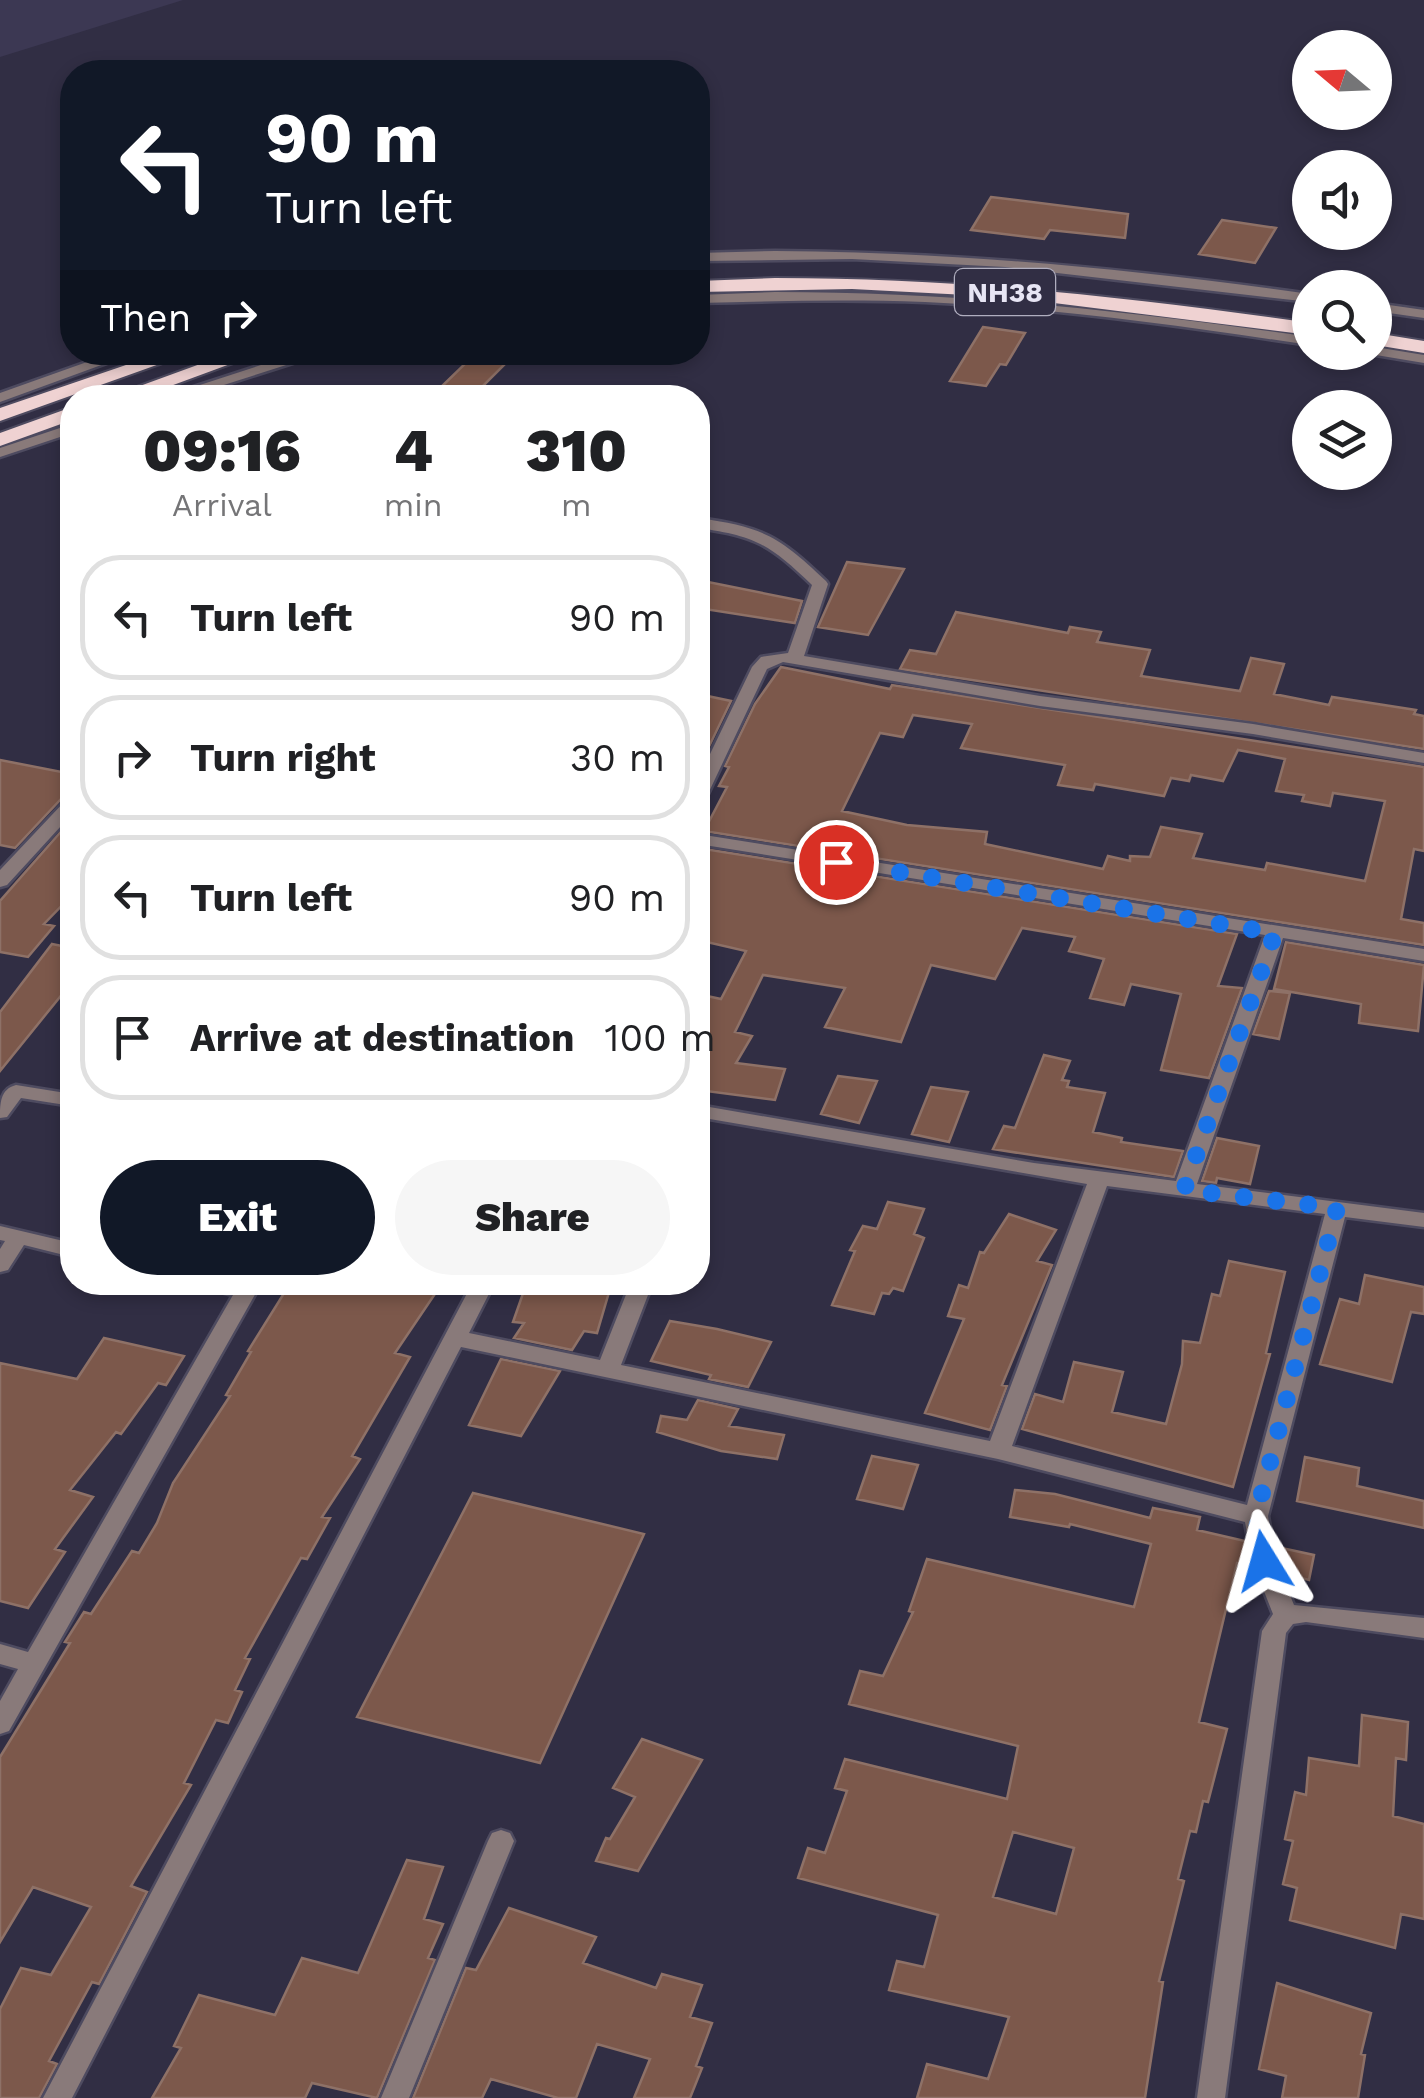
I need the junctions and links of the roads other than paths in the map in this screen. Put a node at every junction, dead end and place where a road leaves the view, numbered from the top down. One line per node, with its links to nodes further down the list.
1 (710, 257): 4 (street)
2 (710, 273): 6 (highway, NH38)
3 (710, 286): 10 (highway, NH38)
4 (1292, 295)
5 (710, 298): 12 (street)
6 (1292, 308)
7 (1392, 309): 8 (street)
8 (1424, 314)
9 (1392, 323): 11 (highway)
10 (1292, 326)
11 (1424, 328)
12 (1292, 338)
13 (1392, 342): 14 (highway)
14 (1424, 347)
15 (1392, 354): 16 (street)
16 (1424, 359)
17 (93, 365): 25 (street)
18 (146, 365): 21 (highway)
19 (215, 365): 22 (highway)
20 (268, 365): 23 (street)
21 (88, 385)
22 (156, 385)
23 (207, 385)
24 (60, 394): 26 (highway)
25 (0, 398)
26 (0, 415)
27 (60, 418): 29 (highway)
28 (60, 432): 30 (street)
29 (0, 440)
30 (0, 452)
31 (710, 526): 32 (street)
32 (794, 659): 33 (street); 34 (street)
33 (1424, 758)
34 (710, 771)
35 (60, 817): 37 (street)
36 (710, 841): 38 (street)
37 (0, 881)
38 (1275, 933): 39 (street); 45 (street)
39 (1424, 955)
40 (8, 1090): 41 (street); 42 (street)
41 (60, 1098)
42 (0, 1112)
43 (710, 1113): 44 (street)
44 (1099, 1180): 45 (street); 56 (street)
45 (1184, 1190): 46 (street)
46 (1337, 1208): 47 (street); 57 (street)
47 (1424, 1220)
48 (10, 1235): 49 (street); 50 (street)
49 (60, 1247)
50 (0, 1265)
51 (244, 1295): 61 (street)
52 (477, 1295): 54 (street)
53 (637, 1295): 55 (street)
54 (455, 1338): 55 (street); 64 (street)
55 (609, 1368): 56 (street)
56 (998, 1451): 57 (street)
57 (1256, 1516): 58 (street)
58 (1286, 1616): 59 (street); 66 (street)
59 (1424, 1628)
60 (0, 1654): 61 (street)
61 (36, 1664): 62 (street)
62 (0, 1724)
63 (501, 1841): 65 (street)
64 (57, 2098)
65 (396, 2098)
66 (1210, 2098)

